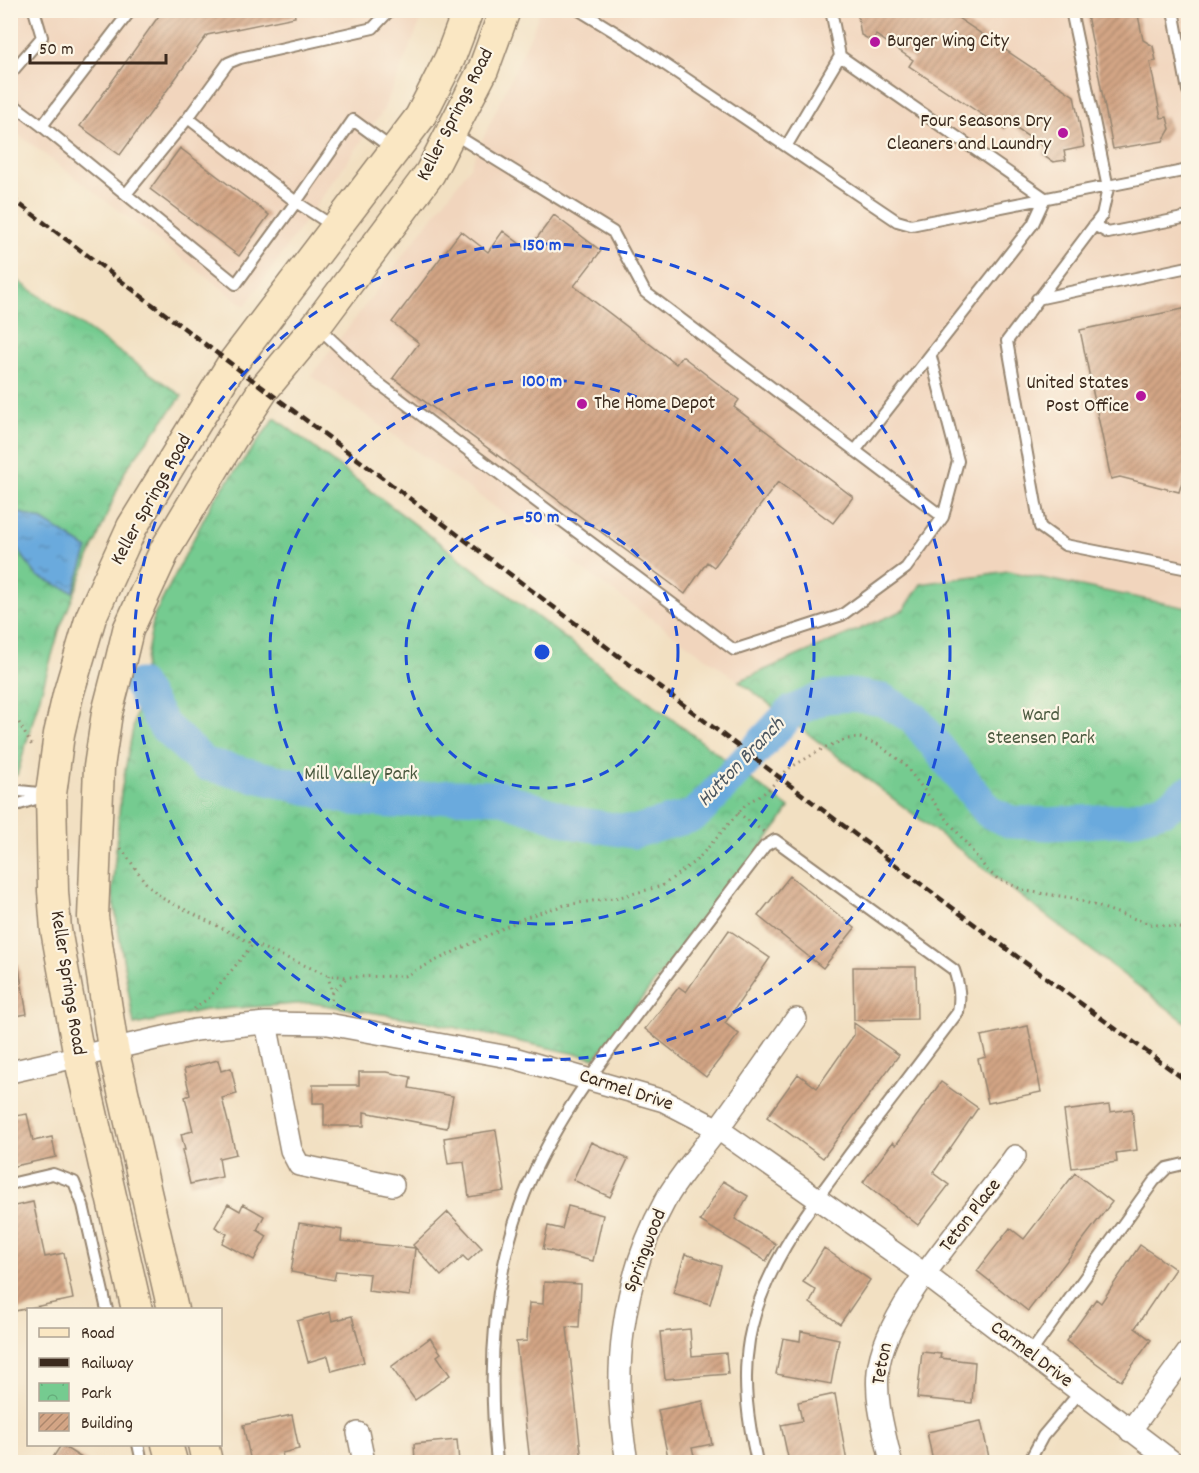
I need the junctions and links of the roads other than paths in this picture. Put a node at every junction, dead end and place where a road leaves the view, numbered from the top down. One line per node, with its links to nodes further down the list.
1 (34, 10): 11 (lane)
2 (131, 10): 15 (lane)
3 (390, 10): 14 (lane)
4 (468, 10): 18 (main road, Keller Springs Road)
5 (505, 10): 16 (main road, Keller Springs Road)
6 (579, 10): 17 (lane)
7 (831, 10): 10 (lane)
8 (1071, 10): 20 (lane)
9 (1173, 10): 12 (lane)
10 (840, 56): 17 (lane); 22 (lane)
11 (10, 74)
12 (1188, 91)
13 (10, 102): 15 (lane)
14 (189, 118): 21 (lane); 23 (lane)
15 (42, 126): 21 (lane)
16 (451, 132): 29 (main road, Keller Springs Road); 31 (lane)
17 (787, 146): 22 (lane)
18 (394, 150): 23 (lane); 26 (main road, Keller Springs Road)
19 (1188, 170): 20 (lane)
20 (1108, 188): 22 (lane); 25 (lane)
21 (126, 194): 23 (lane)
22 (1046, 198): 30 (lane)
23 (296, 202): 26 (lane)
24 (1188, 217): 25 (lane)
25 (1094, 225): 28 (lane)
26 (336, 228): 29 (main road); 35 (main road, Keller Springs Road)
27 (1188, 267): 28 (lane)
28 (1037, 299): 33 (lane)
29 (316, 326): 32 (lane); 36 (main road, Keller Springs Road)
30 (931, 357): 31 (lane); 32 (lane)
31 (855, 451): 32 (lane)
32 (943, 517)
33 (1188, 569)
34 (10, 790): 35 (lane)
35 (51, 794): 36 (main road); 37 (lane); 41 (main road, Keller Springs Road)
36 (97, 797): 40 (main road, Keller Springs Road)
37 (10, 807)
38 (796, 1019): 44 (street, Springwood)
39 (266, 1023): 40 (street, Carmel Drive); 43 (street, Carmel Drive); 48 (street)
40 (113, 1048): 41 (street, Carmel Drive); 53 (main road, Keller Springs Road)
41 (79, 1056): 42 (street, Carmel Drive); 52 (main road, Keller Springs Road)
42 (10, 1072)
43 (588, 1078): 44 (street, Carmel Drive); 49 (lane); 66 (lane)
44 (718, 1129): 49 (street, Carmel Drive); 67 (street, Springwood)
45 (1015, 1156): 50 (street, Teton Place)
46 (1188, 1163): 55 (lane)
47 (10, 1184): 51 (lane)
48 (393, 1185)
49 (817, 1198): 50 (street, Carmel Drive); 68 (lane)
50 (926, 1275): 55 (street, Carmel Drive); 69 (street, Teton)
51 (107, 1308)
52 (137, 1308)
53 (173, 1308)
54 (1188, 1352): 57 (street)
55 (1030, 1354): 56 (street, Carmel Drive)
56 (1080, 1392): 57 (street, Carmel Drive); 70 (lane)
57 (1131, 1431): 71 (street, Carmel Drive)
58 (358, 1433): 65 (street)
59 (138, 1446): 62 (lane)
60 (168, 1446): 63 (main road)
61 (203, 1446): 64 (main road)
62 (142, 1462)
63 (172, 1462)
64 (207, 1462)
65 (364, 1462)
66 (497, 1462)
67 (627, 1462)
68 (757, 1462)
69 (891, 1462)
70 (1029, 1462)
71 (1173, 1462)

